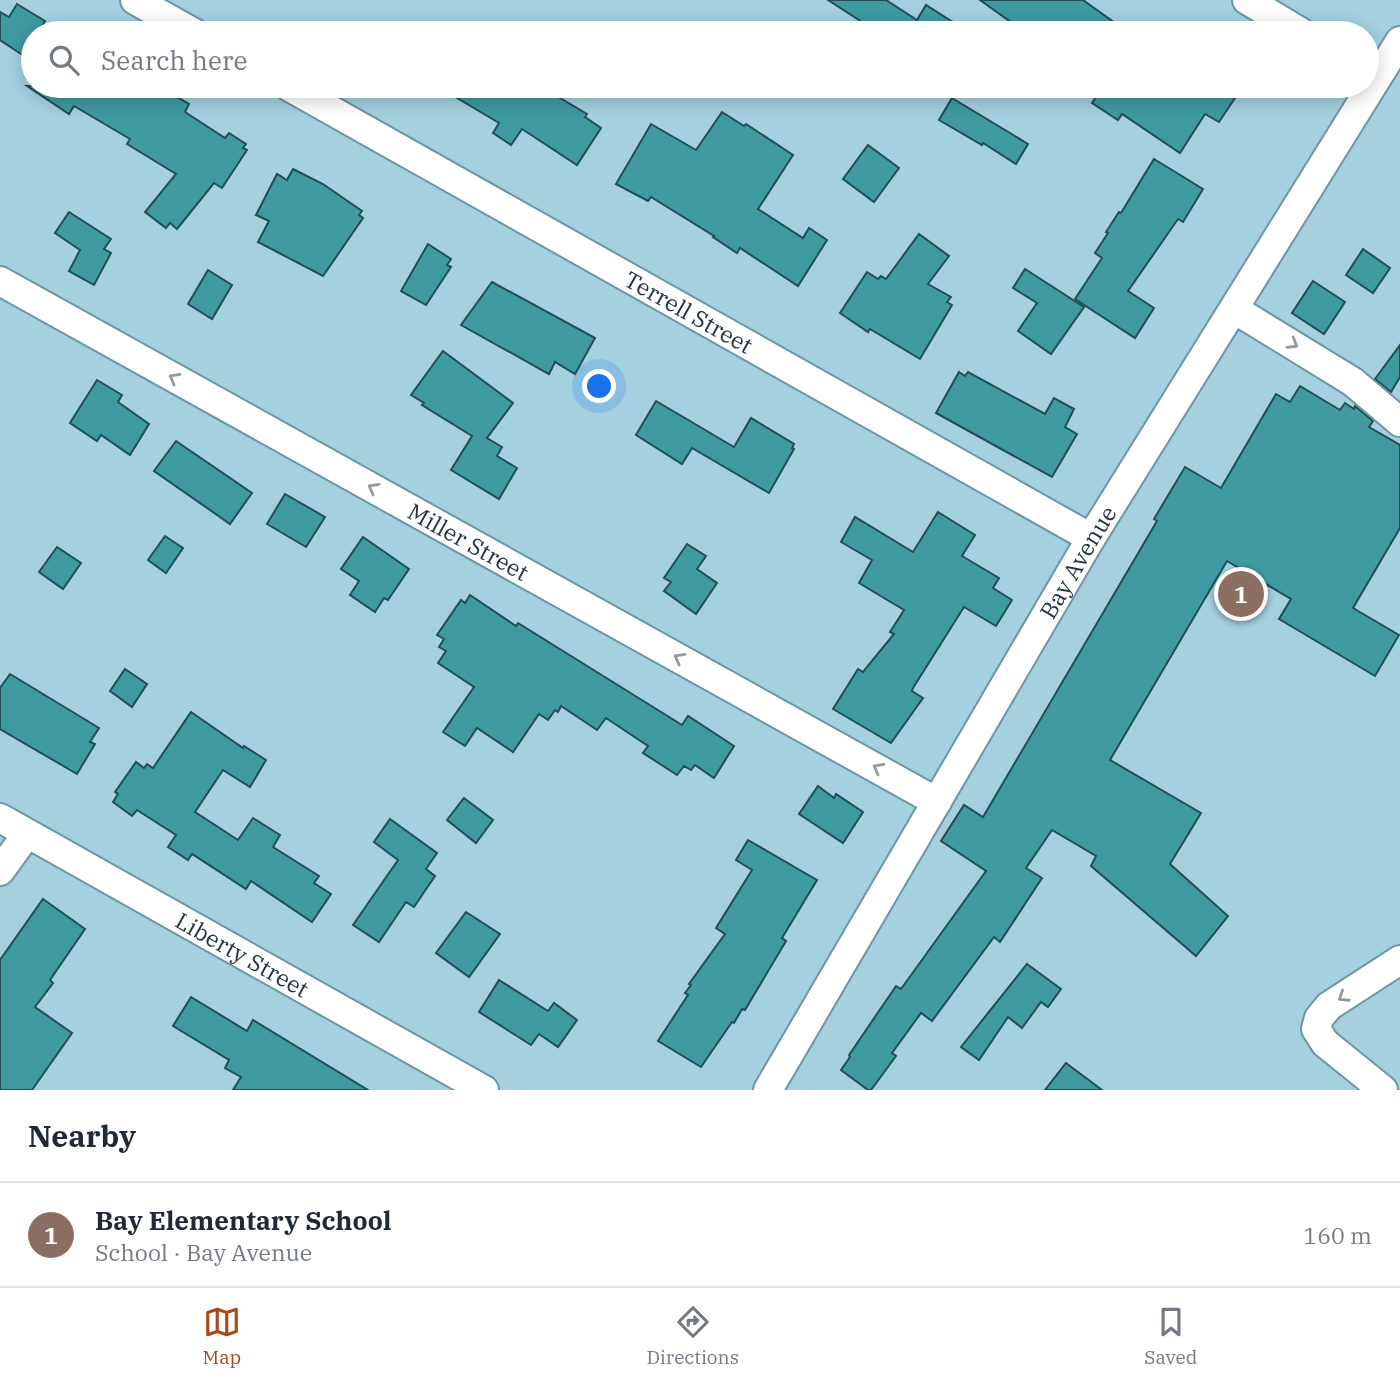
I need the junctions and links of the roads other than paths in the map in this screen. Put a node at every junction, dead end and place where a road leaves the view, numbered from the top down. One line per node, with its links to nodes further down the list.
1 (135, 0): 3 (street)
2 (1247, 0): 4 (street)
3 (173, 21)
4 (1282, 21)
5 (1400, 41): 6 (street, Bay Avenue)
6 (1382, 81)
7 (309, 98): 12 (street, Terrell Street)
8 (1371, 98): 10 (street, Bay Avenue)
9 (0, 281): 13 (street, Miller Street, one-way to 9)
10 (1234, 309): 11 (street, one-way to 11); 12 (street, Bay Avenue)
11 (1400, 422)
12 (1091, 538): 13 (street, Bay Avenue)
13 (937, 802): 19 (street, Bay Avenue)
14 (0, 818): 15 (street, Liberty Street)
15 (27, 834): 16 (street); 18 (street, Liberty Street)
16 (0, 871)
17 (1400, 960): 20 (street, one-way to 20)
18 (484, 1090)
19 (768, 1090)
20 (1383, 1090)

